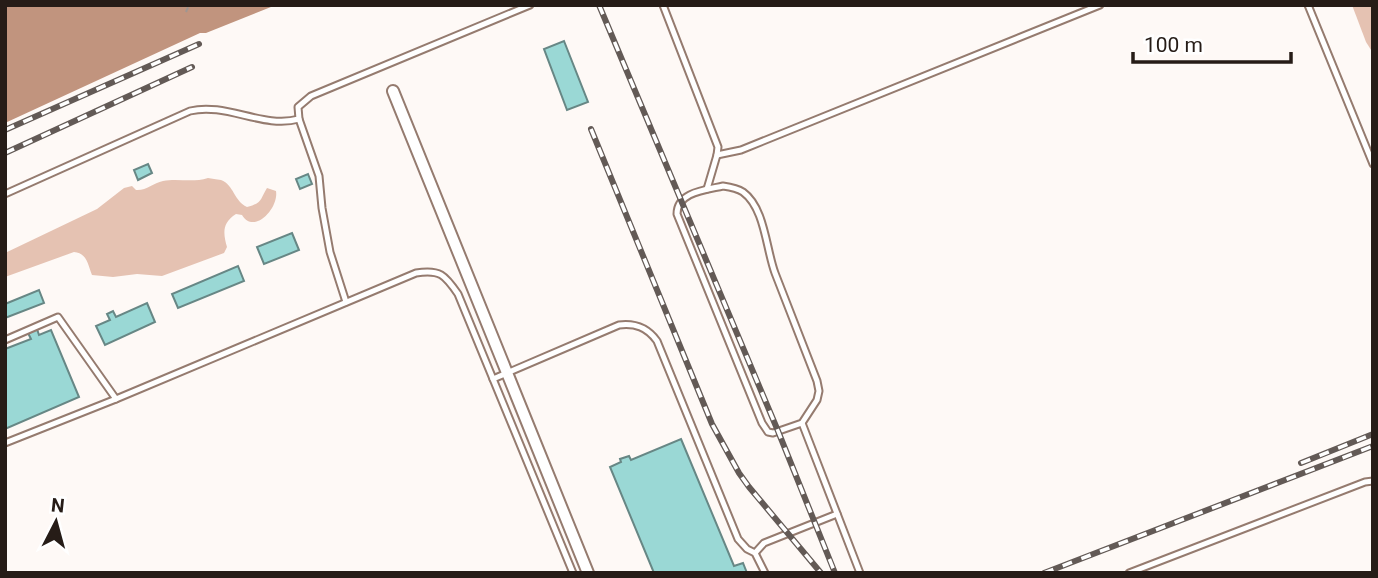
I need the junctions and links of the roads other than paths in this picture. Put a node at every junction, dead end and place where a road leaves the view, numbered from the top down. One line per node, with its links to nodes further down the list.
1 (530, 5): 6 (lane)
2 (663, 5): 7 (lane)
3 (1100, 5): 7 (lane)
4 (1308, 5): 8 (lane)
5 (393, 91): 13 (street)
6 (299, 119): 10 (lane); 11 (lane)
7 (717, 155): 9 (lane)
8 (1373, 164)
9 (707, 190): 16 (lane); 16 (lane)
10 (5, 194)
11 (346, 302): 14 (lane); 15 (lane)
12 (5, 340): 15 (lane)
13 (507, 373): 14 (lane); 20 (lane); 22 (street)
14 (493, 379): 21 (lane)
15 (116, 398): 17 (lane)
16 (802, 423): 19 (lane)
17 (5, 443)
18 (1373, 481): 25 (lane)
19 (837, 514): 20 (lane); 24 (lane)
20 (755, 553): 23 (lane)
21 (573, 573)
22 (588, 573)
23 (765, 573)
24 (860, 573)
25 (1129, 573)

